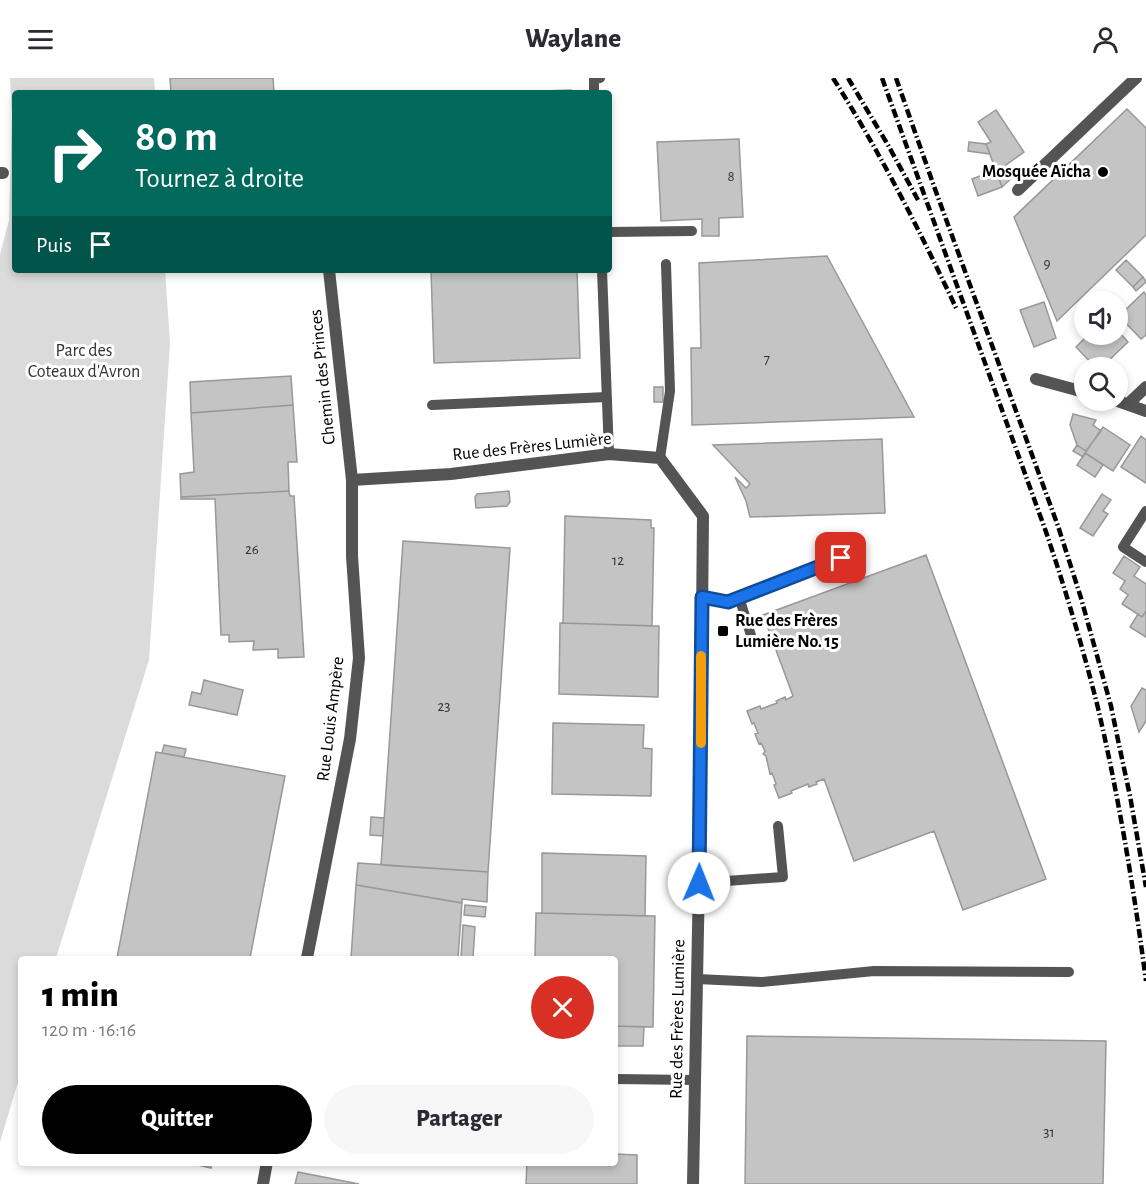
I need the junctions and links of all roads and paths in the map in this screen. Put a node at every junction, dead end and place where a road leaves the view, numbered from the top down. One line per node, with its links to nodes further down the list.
1 (600, 78): 3 (lane)
2 (1136, 78): 4 (street)
3 (594, 90)
4 (1018, 190)
5 (692, 231): 6 (lane)
6 (612, 232)
7 (666, 264): 18 (lane)
8 (328, 273): 19 (street, Chemin des Princes)
9 (602, 273): 13 (lane)
10 (1036, 379): 12 (street)
11 (1146, 387): 14 (street)
12 (1074, 389)
13 (607, 397): 15 (lane); 17 (lane)
14 (1128, 404): 16 (street)
15 (432, 405)
16 (1146, 411)
17 (609, 454): 18 (street, Rue des Frères Lumière); 19 (street, Rue des Frères Lumière)
18 (660, 458): 23 (street, Rue des Frères Lumière)
19 (352, 480): 28 (street, Rue Louis Ampère)
20 (1146, 511): 22 (lane)
21 (841, 558): 24 (lane)
22 (1146, 562)
23 (702, 597): 24 (lane); 27 (street, Rue des Frères Lumière)
24 (739, 597): 25 (lane)
25 (754, 645)
26 (778, 826): 27 (lane)
27 (699, 883): 30 (street, Rue des Frères Lumière)
28 (307, 956)
29 (1069, 972): 30 (lane)
30 (697, 979): 32 (street, Rue des Frères Lumière)
31 (618, 1079): 32 (lane)
32 (695, 1080): 35 (street, Rue des Frères Lumière)
33 (266, 1166): 34 (street)
34 (263, 1184)
35 (693, 1184)

